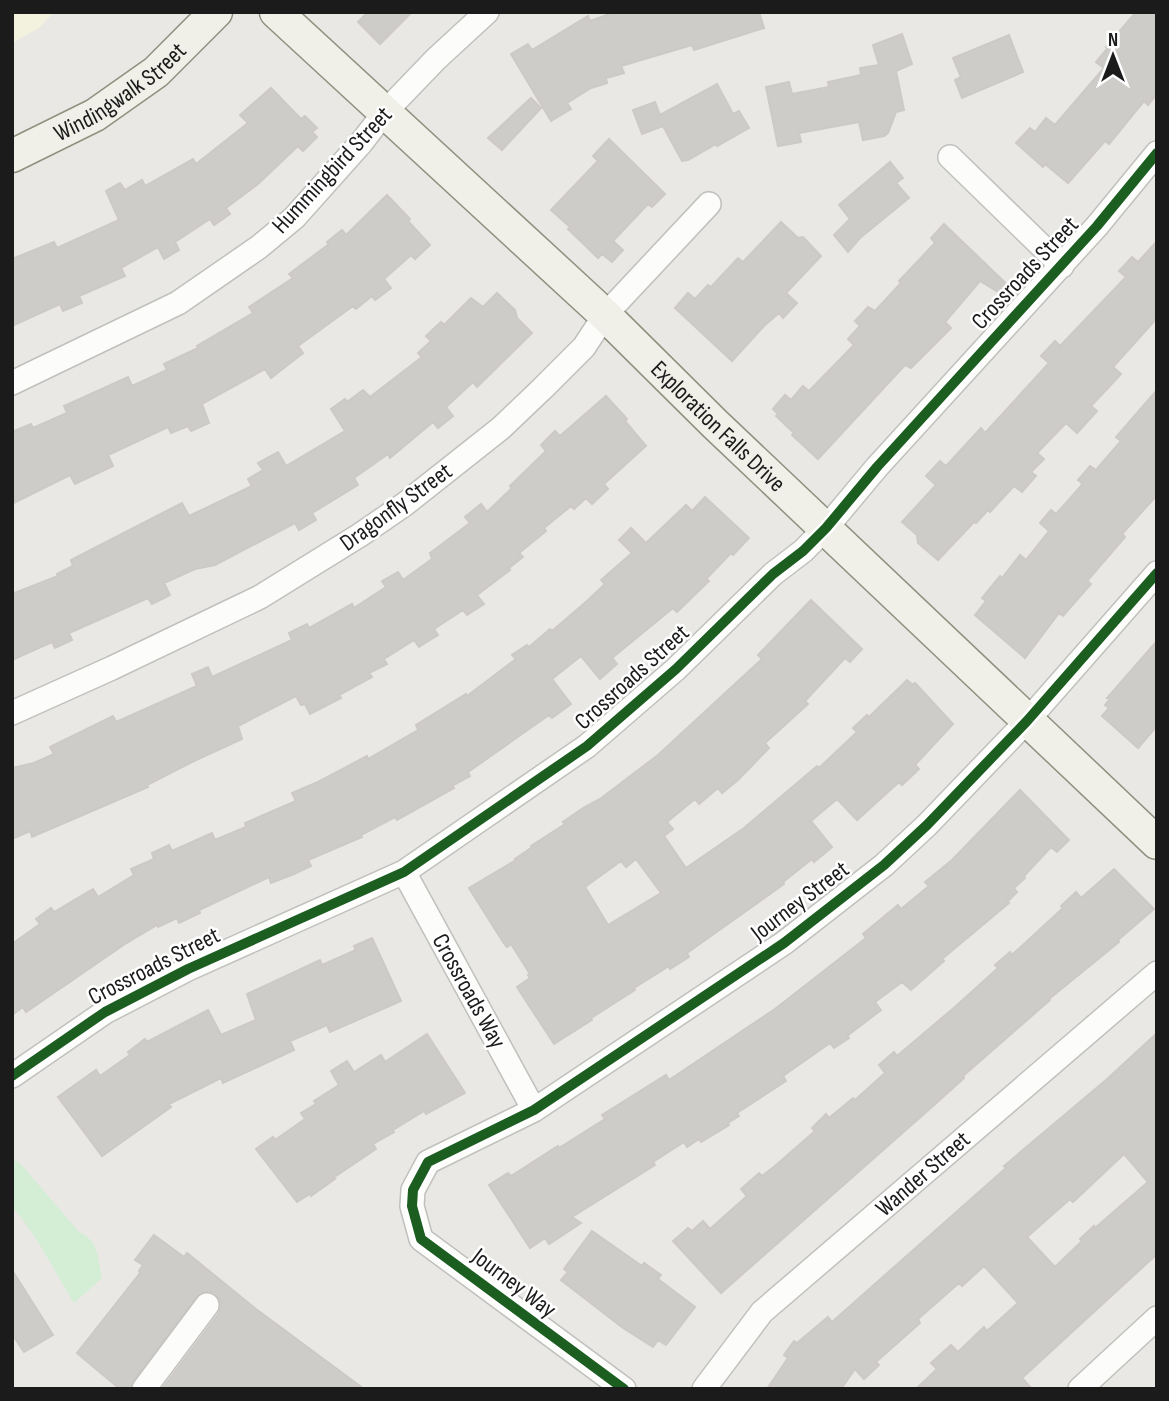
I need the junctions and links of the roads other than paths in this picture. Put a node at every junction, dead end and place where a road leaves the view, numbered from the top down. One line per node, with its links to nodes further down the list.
1 (216, 12): 6 (street, Windingwalk Street)
2 (276, 12): 4 (street, Exploration Falls Drive)
3 (487, 12): 4 (street, Hummingbird Street)
4 (385, 112): 10 (street, Exploration Falls Drive); 11 (street, Hummingbird Street)
5 (1157, 153): 9 (street, Crossroads Street)
6 (12, 156)
7 (950, 157): 9 (street)
8 (709, 204): 10 (street, Dragonfly Street)
9 (1062, 265): 12 (street, Crossroads Street)
10 (605, 314): 12 (street, Exploration Falls Drive); 14 (street, Dragonfly Street)
11 (12, 383)
12 (826, 528): 15 (street, Exploration Falls Drive); 17 (street, Crossroads Street)
13 (1157, 573): 15 (street, Journey Street)
14 (12, 713)
15 (1027, 721): 16 (street, Exploration Falls Drive); 20 (street, Journey Street)
16 (1157, 842)
17 (404, 872): 19 (street, Crossroads Street); 20 (street, Crossroads Way)
18 (1157, 973): 26 (street, Wander Street)
19 (12, 1076)
20 (534, 1110): 21 (street, Journey Street)
21 (413, 1190): 25 (street, Journey Way)
22 (207, 1305): 24 (street)
23 (1157, 1318): 27 (street)
24 (144, 1389)
25 (624, 1389)
26 (704, 1389)
27 (1080, 1389)

